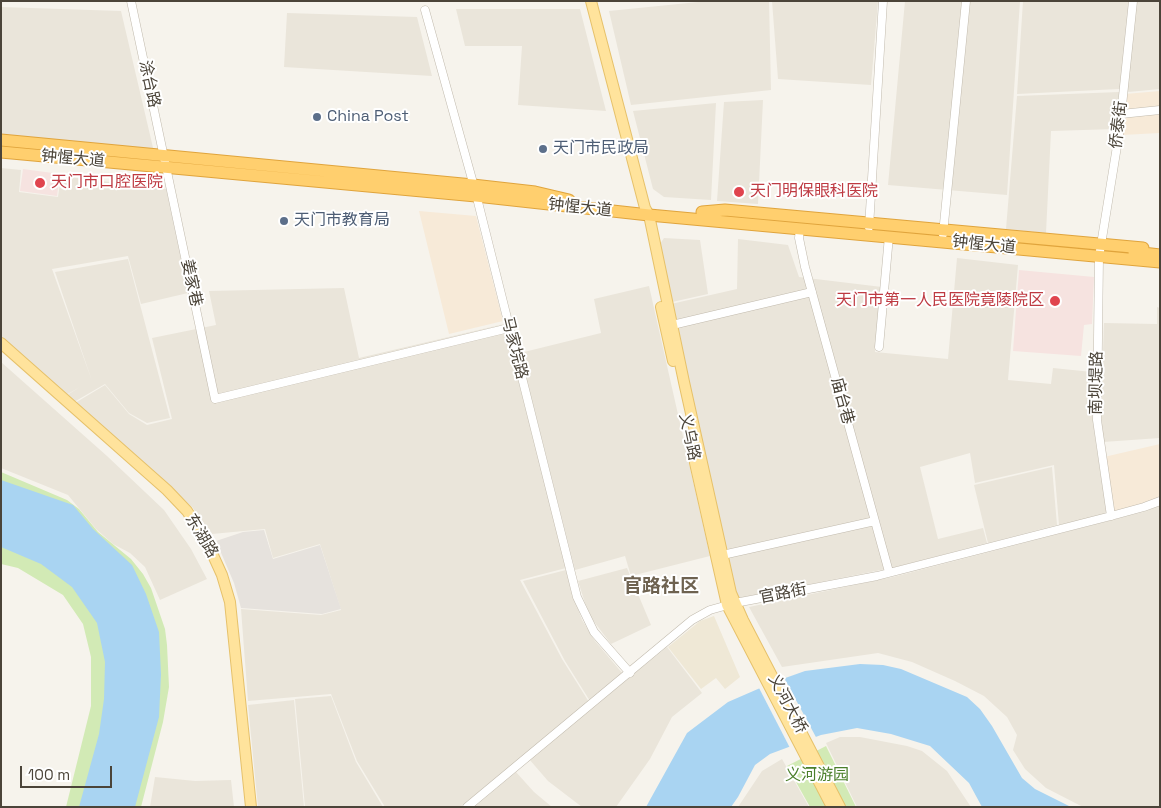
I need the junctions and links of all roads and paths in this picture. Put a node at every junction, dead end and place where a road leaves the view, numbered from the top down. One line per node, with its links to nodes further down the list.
1 (131, 1): 13 (street, 涂台路)
2 (591, 1): 16 (main road, 义乌路)
3 (883, 1): 18 (street)
4 (966, 1): 20 (street)
5 (1132, 1): 8 (street, 侨泰街)
6 (425, 10): 15 (street, 马家垸路)
7 (1160, 110): 8 (street)
8 (1121, 114): 23 (street, 侨泰街)
9 (1, 140): 13 (highway)
10 (1, 145): 13 (highway, 钟惺大道)
11 (1, 152): 13 (highway, 钟惺大道)
12 (1, 157): 13 (highway)
13 (166, 164): 14 (highway, 钟惺大道); 14 (highway, 钟惺大道); 29 (street, 姜家巷)
14 (371, 184): 15 (highway, 钟惺大道)
15 (475, 193): 16 (highway, 钟惺大道); 29 (street, 马家垸路)
16 (645, 213): 17 (highway, 钟惺大道); 28 (main road, 义乌路)
17 (701, 216): 18 (highway, 钟惺大道); 19 (highway, 钟惺大道)
18 (869, 225): 20 (highway, 钟惺大道)
19 (800, 230): 21 (highway, 钟惺大道); 27 (street, 庙台巷)
20 (944, 232): 23 (highway, 钟惺大道)
21 (889, 239): 23 (highway, 钟惺大道); 31 (street)
22 (1160, 250): 23 (highway)
23 (1100, 253): 24 (highway, 钟惺大道); 25 (highway, 钟惺大道); 26 (highway); 34 (street, 南坝堤路)
24 (1160, 254)
25 (1160, 262)
26 (1160, 267)
27 (812, 292): 28 (street); 35 (street, 庙台巷)
28 (669, 326): 36 (main road, 义乌路)
29 (509, 328): 40 (street, 马家垸路)
30 (1, 343): 43 (main road, 东湖路)
31 (879, 347)
32 (1, 348): 42 (main road, 东湖路)
33 (1160, 501): 34 (street, 官路街)
34 (1111, 516): 37 (street, 官路街)
35 (875, 521): 36 (street); 37 (street, 庙台巷)
36 (719, 555): 38 (main road, 义乌路)
37 (889, 572): 38 (street, 官路街)
38 (731, 604): 39 (main road, 义乌路); 40 (street, 官路街)
39 (758, 658): 41 (main road, 义河大桥)
40 (630, 673): 44 (street, 官路街)
41 (809, 753): 45 (main road); 46 (main road)
42 (246, 807)
43 (251, 807)
44 (467, 807)
45 (832, 807)
46 (840, 807)

